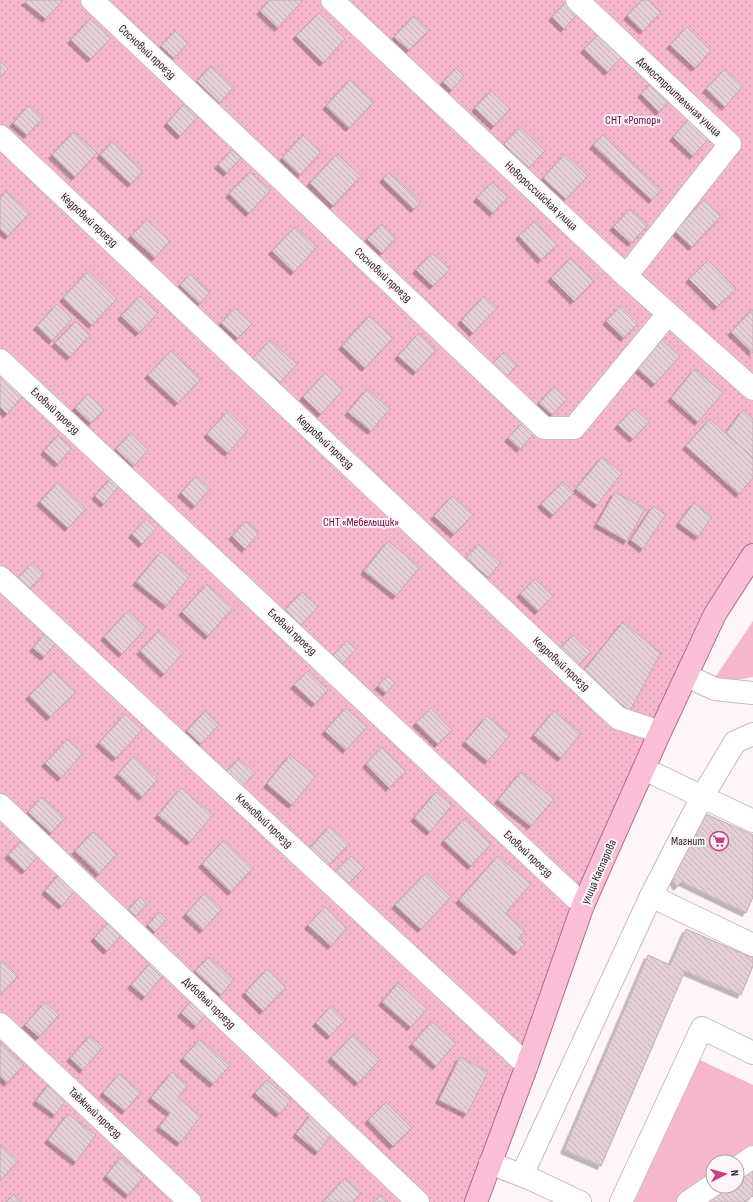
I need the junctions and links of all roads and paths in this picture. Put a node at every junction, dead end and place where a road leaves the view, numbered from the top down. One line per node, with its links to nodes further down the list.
1 (92, 0): 6 (street, Сосновый проезд)
2 (332, 0): 5 (street, Новороссийская улица)
3 (576, 0): 5 (street, Домостроительная улица)
4 (0, 136): 13 (street, Кедровый проезд)
5 (626, 276): 6 (street, Новороссийская улица)
6 (668, 314): 8 (street, Новороссийская улица)
7 (0, 360): 20 (street, Еловый проезд)
8 (753, 390)
9 (753, 556): 11 (main road, улица Каспарова)
10 (0, 577): 24 (street, Кленовый проезд)
11 (687, 676): 12 (street); 13 (main road, улица Каспарова)
12 (753, 693)
13 (660, 732): 15 (main road, улица Каспарова)
14 (753, 734): 16 (street)
15 (644, 769): 16 (street); 20 (main road, улица Каспарова)
16 (702, 797): 18 (street); 19 (street)
17 (0, 805): 29 (street, Дубовый проезд)
18 (753, 820)
19 (651, 896): 21 (street); 26 (street)
20 (583, 905): 24 (main road, улица Каспарова)
21 (753, 945)
22 (0, 1024): 28 (street, Таёжный проезд)
23 (753, 1053): 32 (street)
24 (527, 1065): 25 (main road, улица Каспарова)
25 (490, 1163): 26 (street); 30 (main road, улица Каспарова)
26 (522, 1175): 31 (street)
27 (705, 1190): 33 (street)
28 (190, 1202)
29 (418, 1202)
30 (476, 1202)
31 (580, 1202)
32 (621, 1202)
33 (688, 1202)

